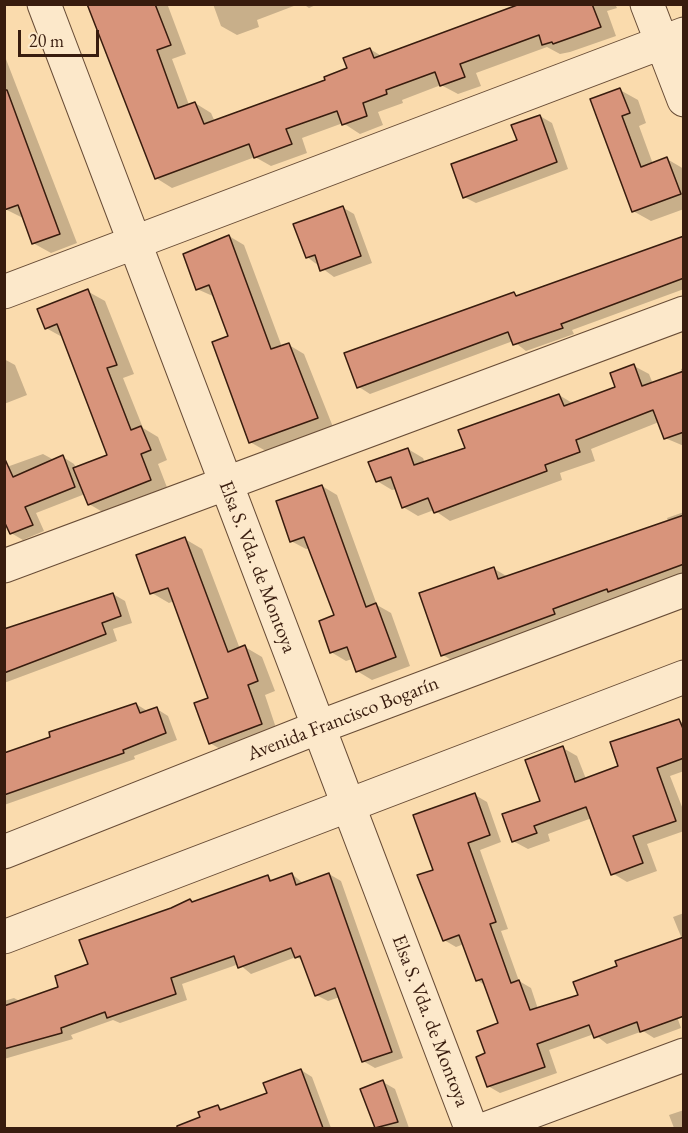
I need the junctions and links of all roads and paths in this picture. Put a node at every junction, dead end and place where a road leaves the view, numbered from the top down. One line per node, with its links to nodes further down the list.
1 (44, 4): 5 (street, Elsa S. Vda. de Montoya)
2 (647, 4): 3 (street)
3 (673, 38): 4 (street); 5 (street)
4 (684, 100)
5 (134, 243): 6 (street); 8 (street, Elsa S. Vda. de Montoya)
6 (4, 292)
7 (684, 313): 8 (street)
8 (226, 484): 9 (street); 12 (street, Elsa S. Vda. de Montoya)
9 (4, 567)
10 (684, 590): 12 (street, Avenida Francisco Bogarín)
11 (684, 677): 13 (street)
12 (319, 727): 13 (street, Elsa S. Vda. de Montoya); 14 (street, Avenida Francisco Bogarín)
13 (348, 806): 15 (street); 17 (street, Elsa S. Vda. de Montoya)
14 (4, 852)
15 (4, 938)
16 (684, 1055): 18 (street)
17 (471, 1128)
18 (488, 1128)

